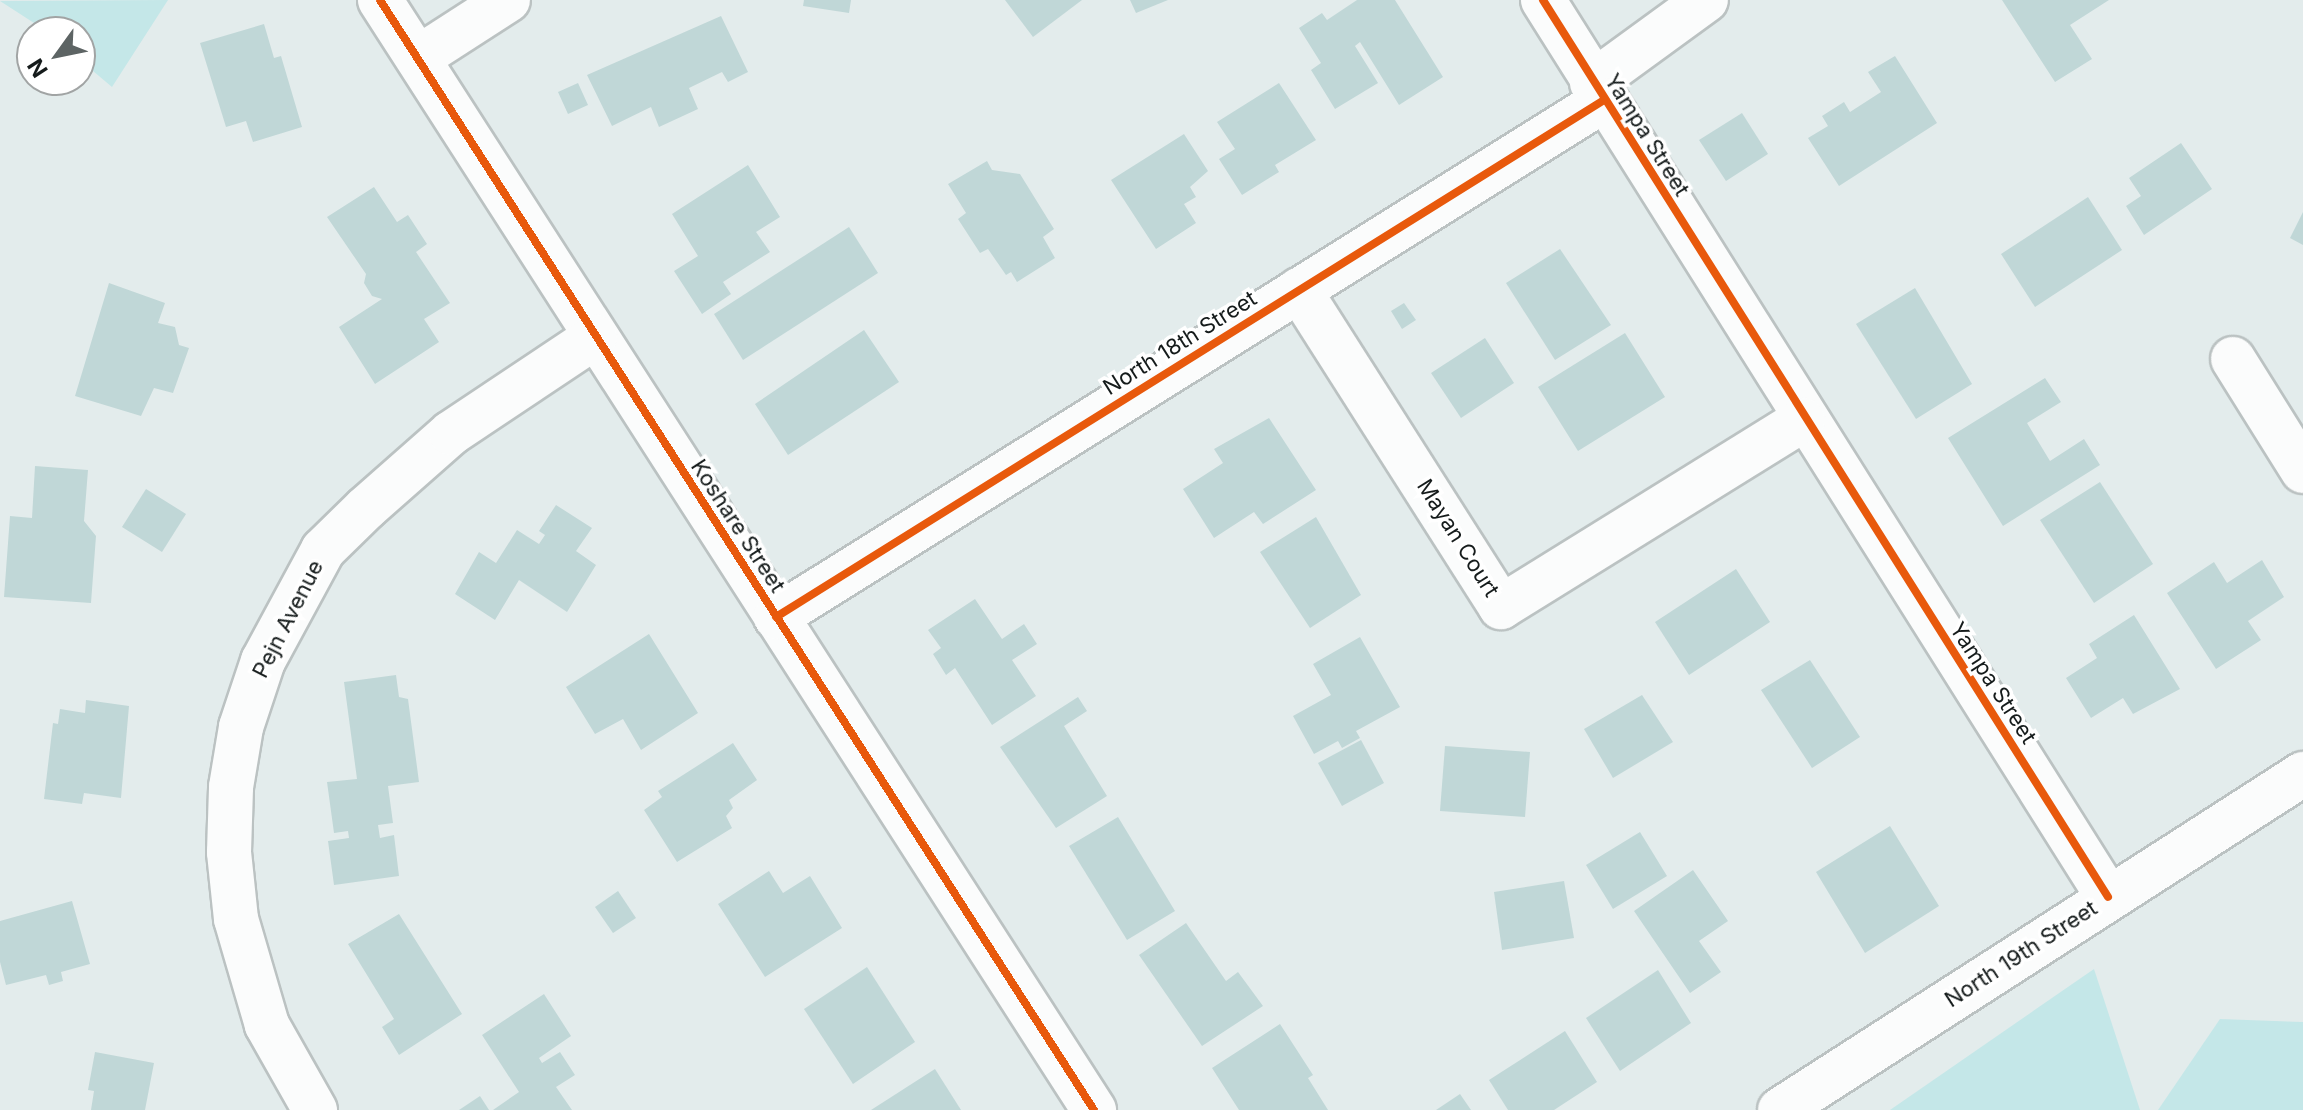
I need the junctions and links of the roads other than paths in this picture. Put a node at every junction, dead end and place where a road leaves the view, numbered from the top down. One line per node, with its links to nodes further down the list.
1 (380, 0): 5 (street, Koshare Street)
2 (508, 0): 5 (street)
3 (1543, 0): 6 (street, Yampa Street)
4 (1706, 0): 6 (street, North 18th Street)
5 (418, 58): 8 (street, Koshare Street)
6 (1598, 92): 7 (street, North 18th Street); 10 (street, Yampa Street)
7 (1299, 290): 10 (street, Mayan Court); 12 (street, North 18th Street)
8 (595, 337): 12 (street, Koshare Street); 15 (street, Pejn Avenue)
9 (2233, 359): 11 (street)
10 (1803, 420): 14 (street, Yampa Street)
11 (2303, 471)
12 (776, 617): 16 (street, Koshare Street)
13 (2303, 774): 14 (street, North 19th Street)
14 (2108, 897): 17 (street, North 19th Street)
15 (315, 1110)
16 (1094, 1110)
17 (1780, 1110)

